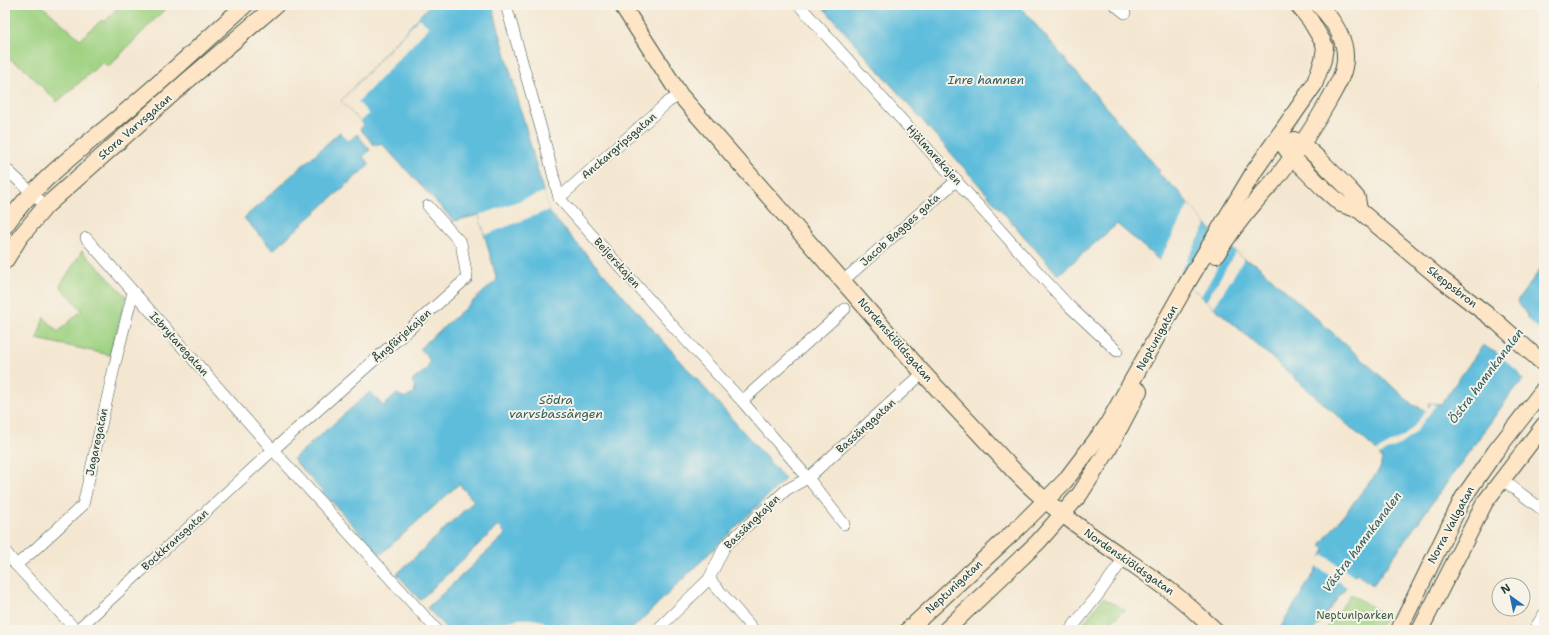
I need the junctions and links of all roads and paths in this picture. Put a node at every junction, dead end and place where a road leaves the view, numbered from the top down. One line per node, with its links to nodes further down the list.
1 (245, 5): 16 (street, Stora Varvsgatan)
2 (506, 5): 17 (street, Beijerskajen)
3 (622, 5): 10 (street, Nordenskiöldsgatan)
4 (799, 5): 15 (street, Hjälmarekajen)
5 (1115, 5): 9 (street)
6 (1298, 5): 11 (street, Neptunigatan)
7 (1319, 5): 12 (street, Neptunigatan)
8 (274, 6): 18 (street, Stora Varvsgatan)
9 (1125, 13)
10 (680, 95): 17 (street, Anckargripsgatan); 25 (street, Nordenskiöldsgatan)
11 (1279, 135): 12 (street, Skeppsbron); 13 (street, Skeppsbron); 22 (street, Neptunigatan)
12 (1302, 144): 13 (street, Neptunigatan); 20 (street, Skeppsbron)
13 (1292, 157): 20 (street, Skeppsbron); 22 (street, Neptunigatan)
14 (5, 168): 16 (street)
15 (957, 180): 25 (street, Jacob Bagges gata); 29 (street, Hjälmarekajen)
16 (32, 193): 18 (street); 21 (street, Stora Varvsgatan)
17 (559, 198): 33 (street, Beijerskajen)
18 (46, 206): 24 (street, Stora Varvsgatan)
19 (428, 206): 35 (street, Ångfärjekajen)
20 (1359, 210): 30 (street, Skeppsbron)
21 (5, 226)
22 (1221, 237): 26 (street, Neptunigatan)
23 (86, 238): 27 (street, Isbrytaregatan)
24 (5, 261)
25 (843, 281): 31 (street, Nordenskiöldsgatan)
26 (1190, 288): 38 (street, Neptunigatan); 40 (street, Neptunigatan)
27 (133, 292): 35 (street, Isbrytaregatan); 44 (street, Jagaregatan)
28 (845, 309): 33 (street)
29 (1117, 351)
30 (1540, 361)
31 (923, 373): 36 (street, Bassänggatan); 38 (street, Nordenskiöldsgatan)
32 (1544, 389): 55 (street, Norra Vallgatan)
33 (742, 401): 36 (street, Beijerskajen)
34 (1544, 426): 37 (street, Norra Vallgatan)
35 (273, 450): 47 (street, Bockkransgatan); 48 (street, Isbrytaregatan)
36 (808, 478): 41 (street, Beijerskajen); 45 (street, Bassängkajen)
37 (1503, 480): 39 (street); 56 (street, Norra Vallgatan)
38 (1046, 501): 40 (street, Nordenskiöldsgatan); 51 (street, Neptunigatan)
39 (1544, 511)
40 (1063, 515): 43 (street, Nordenskiöldsgatan); 52 (street, Neptunigatan)
41 (844, 524)
42 (5, 551): 44 (street)
43 (1124, 558): 53 (street); 54 (street, Nordenskiöldsgatan)
44 (16, 565): 47 (street)
45 (709, 579): 49 (street, Bassängkajen); 50 (street)
46 (1544, 614): 57 (street)
47 (77, 630)
48 (437, 630)
49 (658, 630)
50 (754, 630)
51 (908, 630)
52 (946, 630)
53 (1070, 630)
54 (1215, 630)
55 (1399, 630)
56 (1420, 630)
57 (1534, 630)

